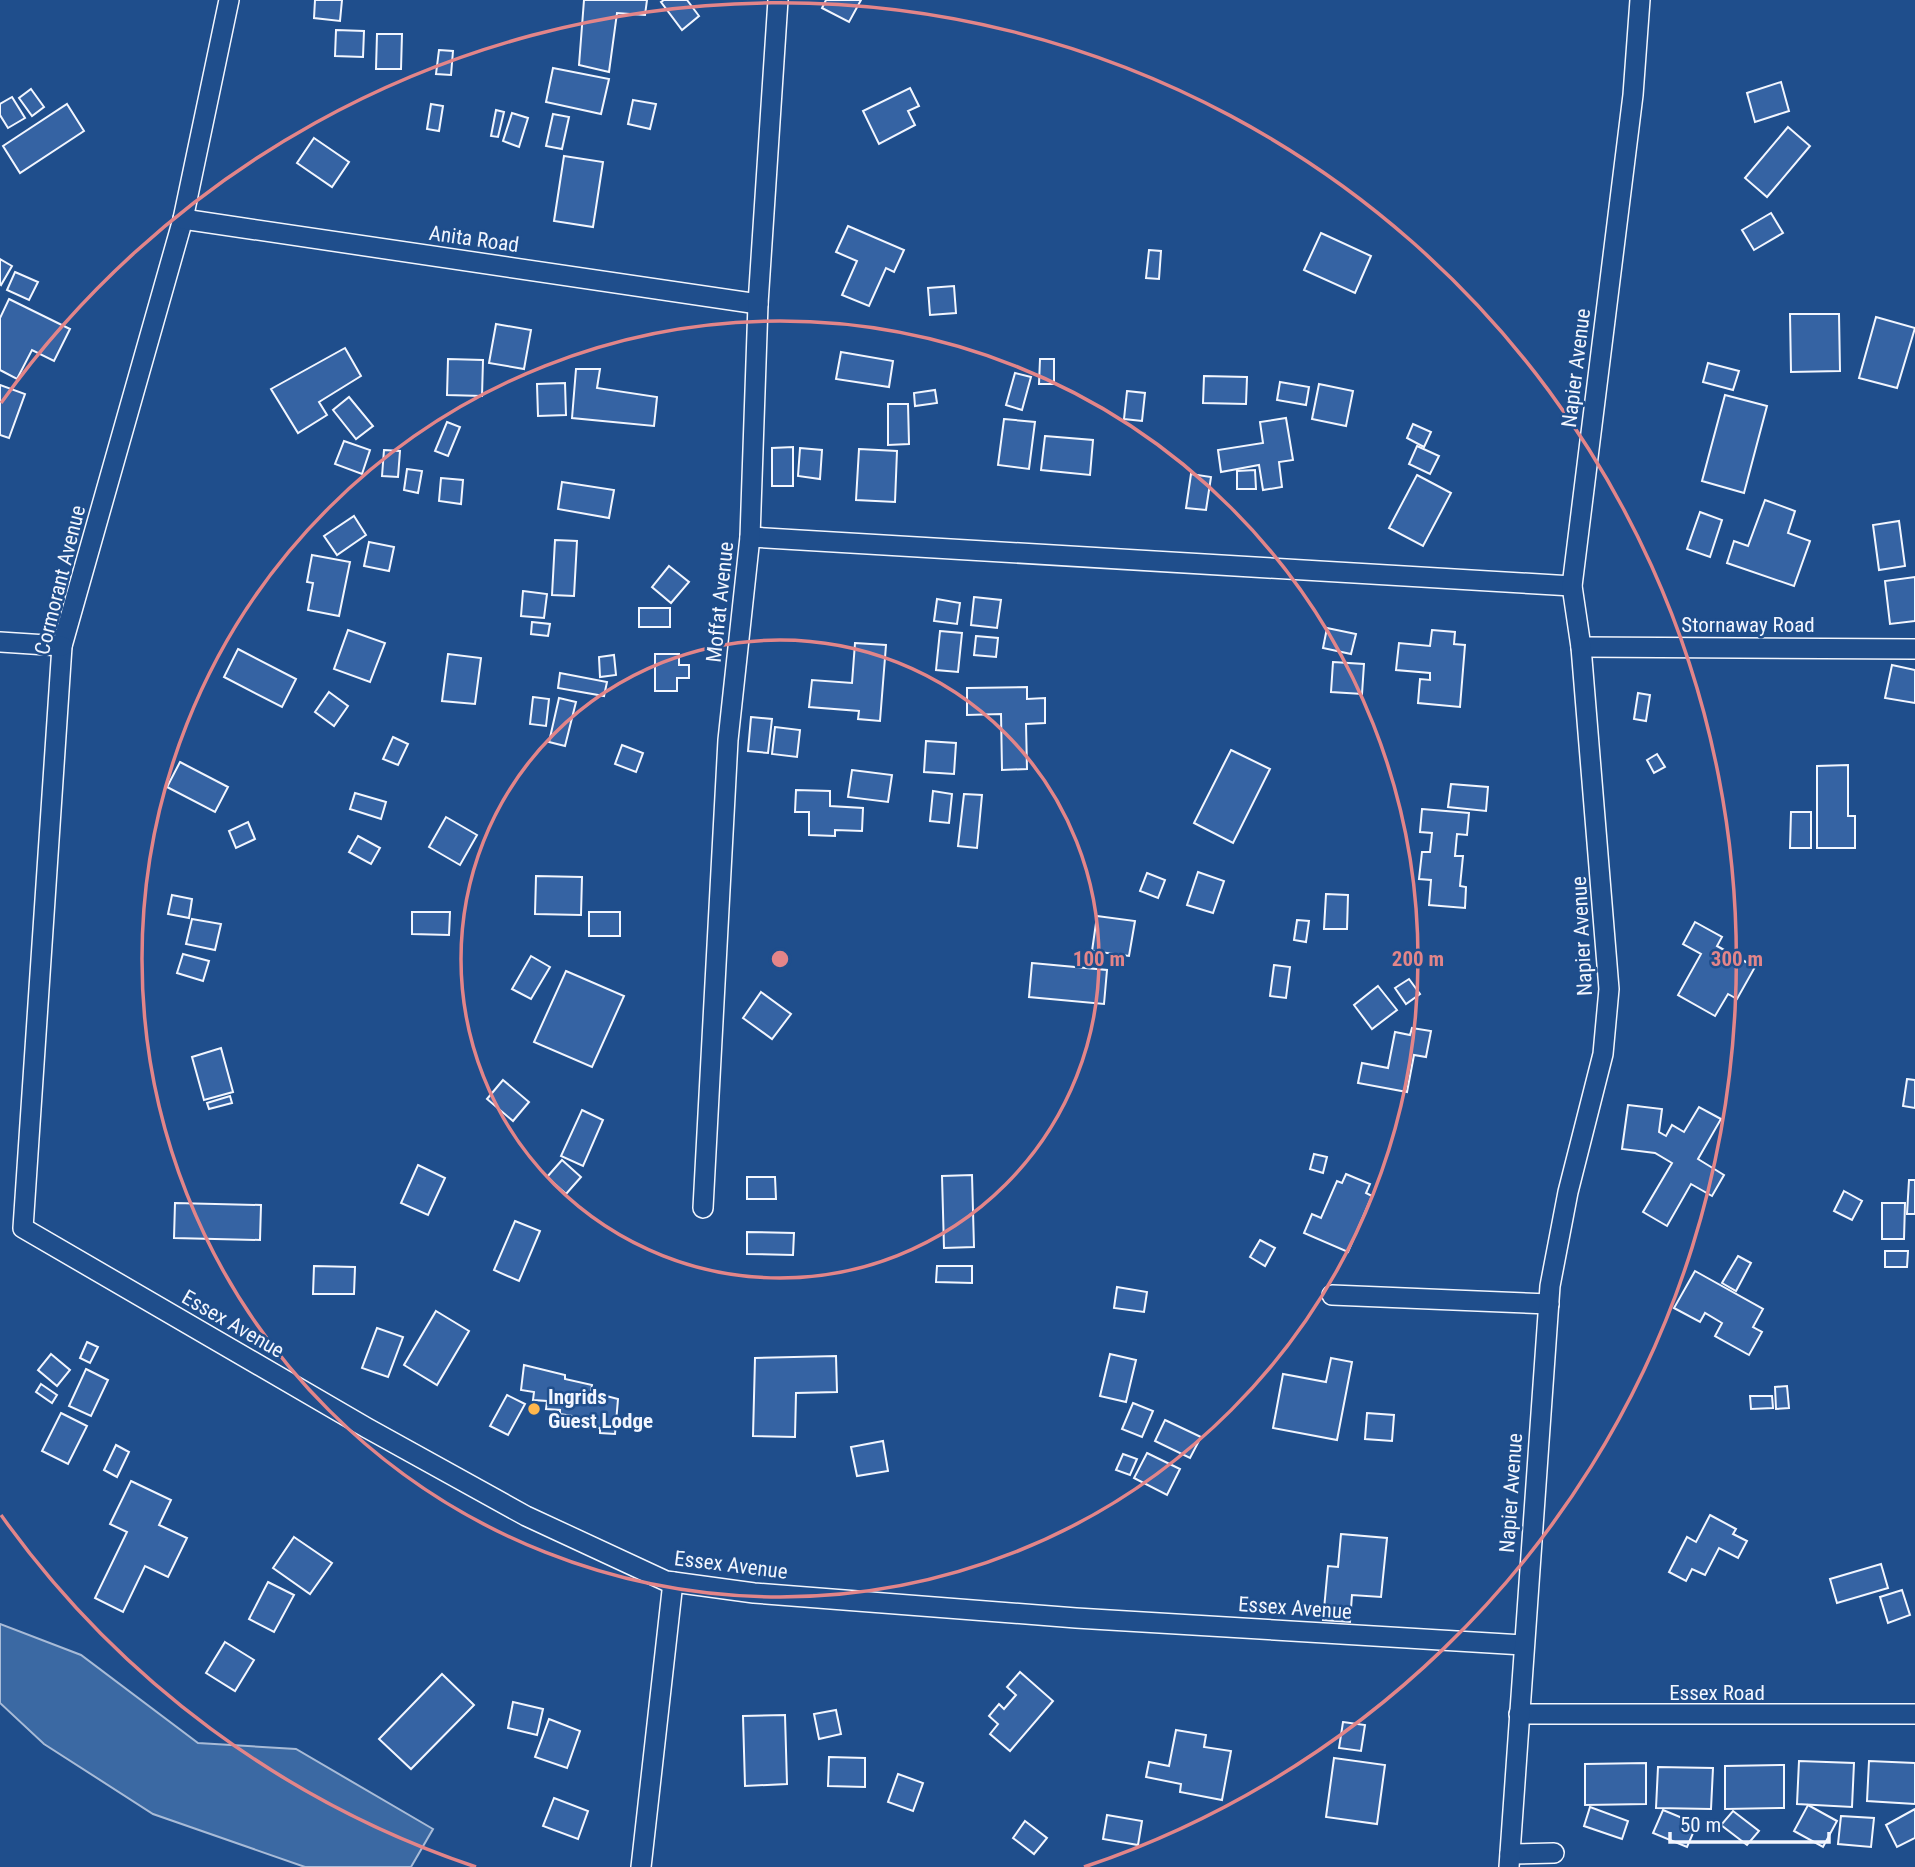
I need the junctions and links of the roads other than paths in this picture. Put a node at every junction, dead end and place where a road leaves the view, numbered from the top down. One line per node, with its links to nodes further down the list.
1 (229, 0): 4 (street, Cormorant Avenue)
2 (778, 0): 5 (street, Moffat Avenue)
3 (1640, 0): 7 (street, Napier Avenue)
4 (183, 219): 5 (street, Anita Road); 9 (street, Cormorant Avenue)
5 (758, 304): 6 (street, Moffat Avenue)
6 (750, 537): 7 (street); 12 (street, Moffat Avenue)
7 (1572, 586): 10 (street, Napier Avenue)
8 (0, 642): 9 (street)
9 (62, 646): 13 (street, Cormorant Avenue)
10 (1581, 648): 11 (street, Stornaway Road); 15 (street, Napier Avenue)
11 (1915, 649)
12 (703, 1208)
13 (23, 1228): 16 (street, Essex Avenue)
14 (1332, 1295): 15 (street)
15 (1549, 1304): 17 (street, Napier Avenue)
16 (673, 1582): 17 (street, Essex Avenue); 22 (street)
17 (1522, 1645): 18 (street, Napier Avenue)
18 (1519, 1714): 19 (street, Essex Road); 21 (street, Napier Avenue)
19 (1915, 1714)
20 (1554, 1853): 21 (street)
21 (1509, 1861)
22 (640, 1867)

